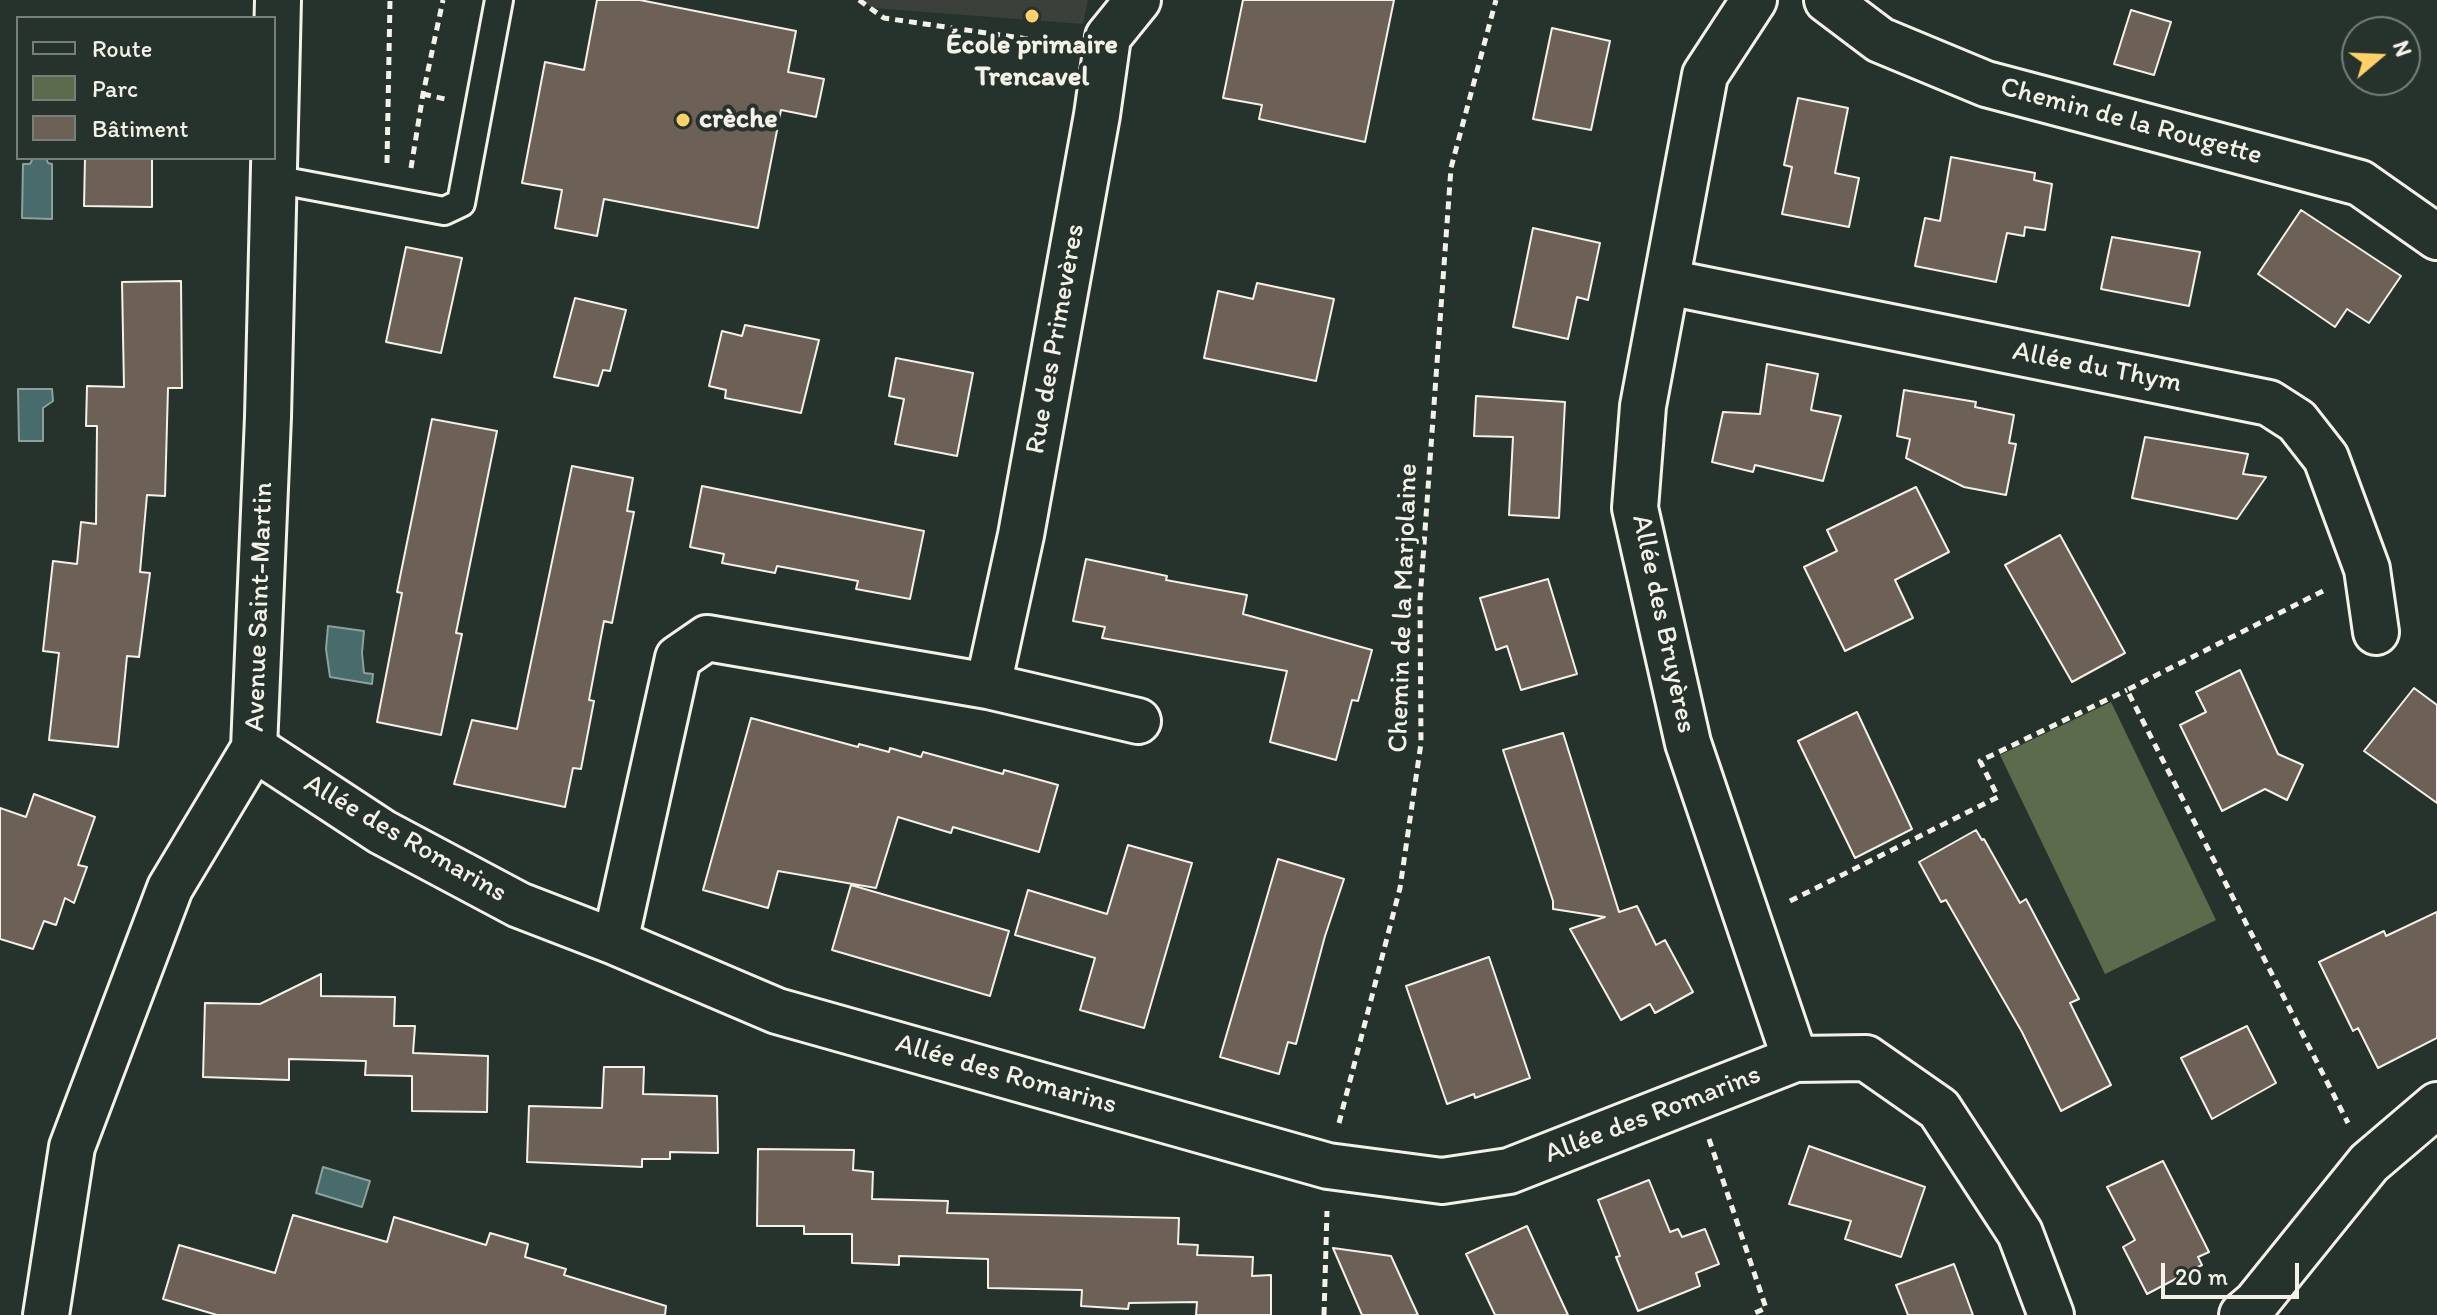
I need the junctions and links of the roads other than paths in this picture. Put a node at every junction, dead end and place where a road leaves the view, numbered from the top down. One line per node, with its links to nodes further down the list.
1 (278, 0): 6 (street, Avenue Saint-Martin)
2 (499, 0): 8 (lane)
3 (1138, 0): 12 (street, Rue des Primevères)
4 (1754, 0): 10 (street, Allée des Bruyères)
5 (1827, 0): 9 (street, Chemin de la Rougette)
6 (276, 90)
7 (274, 160): 8 (street, Avenue Saint-Martin)
8 (274, 179): 14 (street, Avenue Saint-Martin)
9 (2437, 237)
10 (1667, 282): 11 (street, Allée du Thym); 16 (street, Allée des Bruyères)
11 (2376, 632)
12 (988, 686): 13 (street); 15 (street)
13 (1138, 721)
14 (254, 748): 15 (street, Allée des Romarins); 18 (street, Avenue Saint-Martin)
15 (615, 942): 16 (street, Allée des Romarins)
16 (1795, 1059): 19 (street)
17 (2437, 1105): 20 (street)
18 (46, 1315)
19 (2051, 1315)
20 (2242, 1315)

